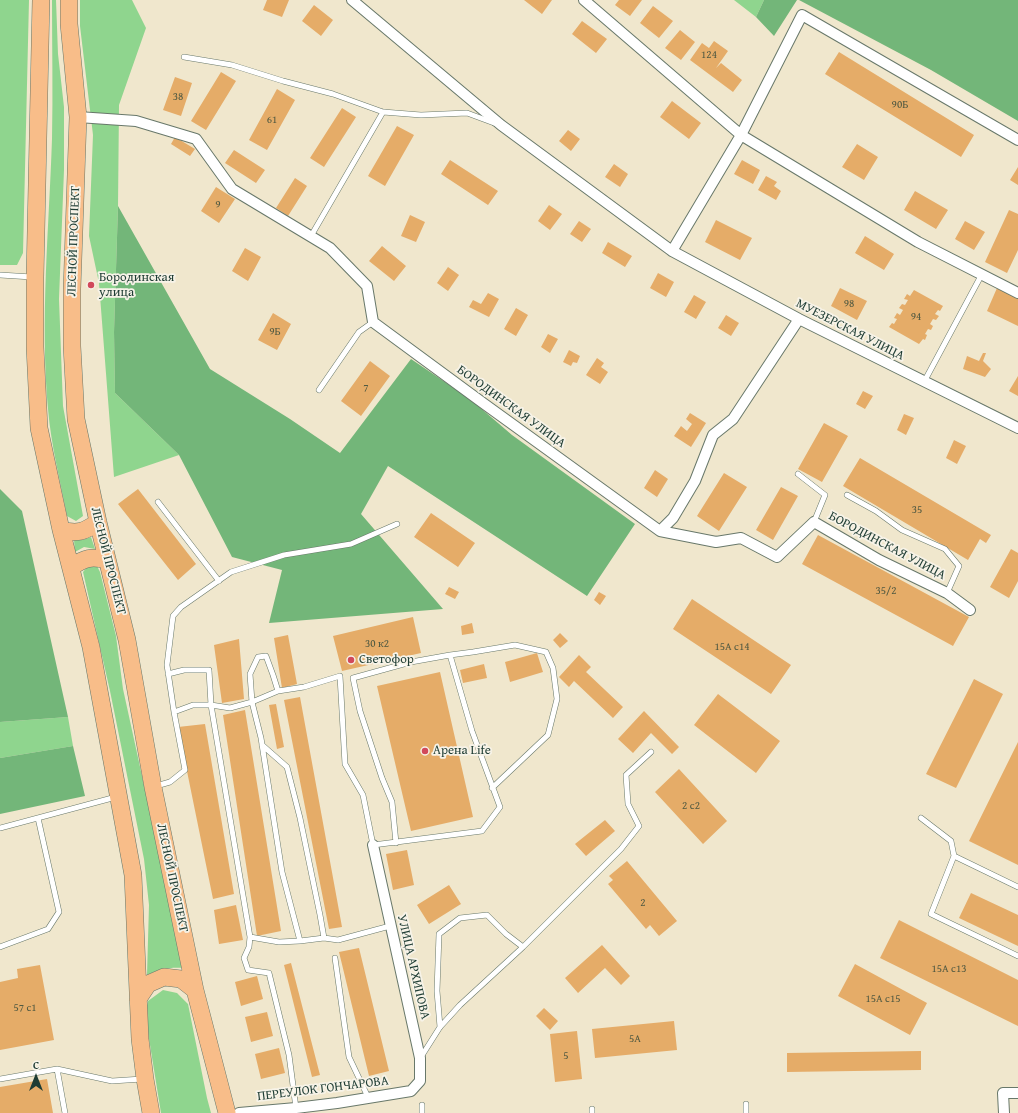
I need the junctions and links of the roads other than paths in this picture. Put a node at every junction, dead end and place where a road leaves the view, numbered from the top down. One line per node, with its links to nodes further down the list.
1 (40, 0): 15 (main road)
2 (69, 0): 7 (main road, ЛЕСНОЙ ПРОСПЕКТ)
3 (352, 0): 8 (street, МУЕЗЕРСКАЯ УЛИЦА)
4 (584, 0): 9 (street)
5 (184, 57): 6 (lane)
6 (382, 112): 8 (lane); 11 (lane)
7 (78, 117): 11 (street); 25 (main road, ЛЕСНОЙ ПРОСПЕКТ)
8 (501, 125): 12 (street, МУЕЗЕРСКАЯ УЛИЦА)
9 (741, 135): 10 (street); 12 (street); 13 (street)
10 (1018, 140)
11 (311, 236): 18 (street)
12 (672, 251): 17 (street, МУЕЗЕРСКАЯ УЛИЦА)
13 (982, 274): 16 (street); 19 (lane)
14 (0, 275): 15 (lane)
15 (35, 277): 28 (main road)
16 (1018, 293)
17 (799, 319): 19 (street, МУЕЗЕРСКАЯ УЛИЦА); 29 (street)
18 (373, 322): 20 (lane); 29 (street, БОРОДИНСКАЯ УЛИЦА)
19 (924, 382): 21 (street, МУЕЗЕРСКАЯ УЛИЦА)
20 (319, 390)
21 (1018, 428)
22 (798, 474): 26 (lane)
23 (848, 495): 33 (lane)
24 (158, 502): 32 (lane)
25 (98, 522): 28 (main road); 30 (main road, ЛЕСНОЙ ПРОСПЕКТ)
26 (814, 522): 29 (street, БОРОДИНСКАЯ УЛИЦА); 33 (street, БОРОДИНСКАЯ УЛИЦА)
27 (397, 524): 32 (lane)
28 (61, 530): 31 (main road)
29 (660, 530)
30 (107, 560): 31 (main road); 43 (main road, ЛЕСНОЙ ПРОСПЕКТ)
31 (71, 567): 45 (main road)
32 (219, 581): 36 (lane)
33 (947, 593): 34 (street, БОРОДИНСКАЯ УЛИЦА)
34 (970, 610)
35 (450, 655): 44 (lane); 44 (lane); 49 (lane)
36 (168, 674): 39 (lane); 40 (lane)
37 (278, 691): 38 (lane); 38 (lane); 50 (lane)
38 (252, 702): 39 (lane); 41 (lane)
39 (211, 705): 40 (lane); 54 (lane)
40 (174, 712): 43 (lane)
41 (262, 745): 55 (lane); 56 (lane)
42 (651, 752): 58 (lane)
43 (153, 787): 61 (main road, ЛЕСНОЙ ПРОСПЕКТ)
44 (492, 788): 49 (lane)
45 (118, 796): 46 (lane); 62 (main road)
46 (38, 818): 48 (lane); 57 (lane)
47 (921, 818): 51 (lane)
48 (0, 828)
49 (396, 843): 50 (lane)
50 (374, 845): 53 (street, УЛИЦА АРХИПОВА)
51 (954, 856): 52 (lane); 59 (lane)
52 (1018, 888)
53 (390, 926): 55 (lane); 64 (street, УЛИЦА АРХИПОВА)
54 (250, 937): 56 (lane); 73 (lane)
55 (324, 938): 56 (lane)
56 (300, 941)
57 (0, 947)
58 (523, 947): 63 (lane); 63 (lane)
59 (1018, 956)
60 (336, 958): 70 (lane)
61 (195, 990): 62 (main road); 76 (main road, ЛЕСНОЙ ПРОСПЕКТ)
62 (138, 998): 67 (main road)
63 (440, 1027): 64 (lane)
64 (420, 1058): 68 (street, УЛИЦА АРХИПОВА)
65 (57, 1069): 66 (lane); 67 (lane); 74 (lane)
66 (0, 1079)
67 (145, 1079): 75 (main road)
68 (411, 1091): 70 (street, ПЕРЕУЛОК ГОНЧАРОВА)
69 (1018, 1092): 80 (street)
70 (368, 1097): 73 (street, ПЕРЕУЛОК ГОНЧАРОВА)
71 (746, 1104): 79 (lane)
72 (422, 1105): 78 (lane)
73 (303, 1109): 77 (street, ПЕРЕУЛОК ГОНЧАРОВА)
74 (65, 1113)
75 (151, 1113)
76 (227, 1113)
77 (239, 1113)
78 (422, 1113)
79 (746, 1113)
80 (1004, 1113)

